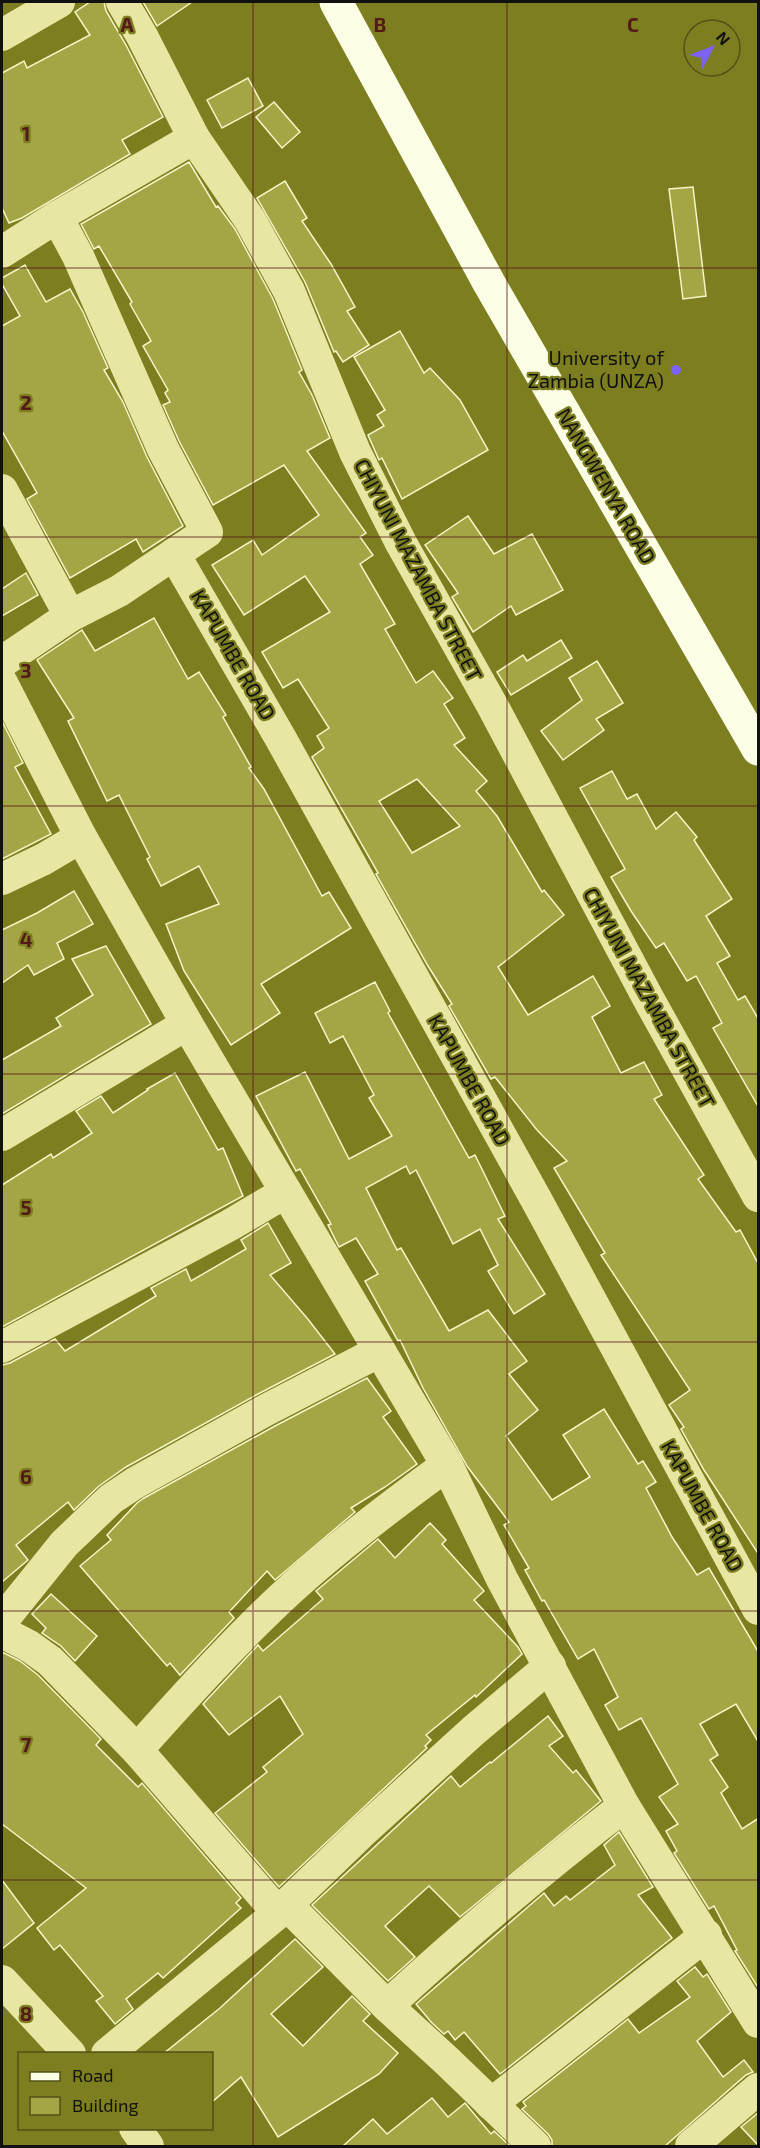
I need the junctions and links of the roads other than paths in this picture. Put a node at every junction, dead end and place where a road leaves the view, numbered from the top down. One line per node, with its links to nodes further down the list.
1 (59, 2): 4 (street)
2 (122, 2): 5 (street, CHIYUNI MAZAMBA STREET)
3 (336, 2): 13 (main road, NANGWENYA ROAD)
4 (2, 35)
5 (194, 138): 6 (street); 19 (street, CHIYUNI MAZAMBA STREET)
6 (57, 217): 7 (street); 9 (street)
7 (2, 252)
8 (2, 490): 10 (street)
9 (174, 554): 10 (street); 23 (street, KAPUMBE ROAD)
10 (70, 615): 11 (street)
11 (2, 662)
12 (2, 683): 14 (street)
13 (759, 748)
14 (81, 837): 15 (street); 16 (street)
15 (2, 879)
16 (187, 1024): 17 (street); 18 (street)
17 (2, 1135)
18 (286, 1192): 20 (street); 21 (street)
19 (759, 1196)
20 (2, 1347)
21 (380, 1351): 22 (street); 24 (street)
22 (447, 1465): 26 (street); 27 (street)
23 (759, 1610)
24 (2, 1621)
25 (2, 1632): 27 (street)
26 (550, 1666): 28 (street); 29 (street)
27 (137, 1750): 29 (street)
28 (624, 1806): 30 (street); 32 (street)
29 (283, 1909): 32 (street); 35 (street)
30 (706, 1935): 33 (street); 37 (street)
31 (2, 1981): 34 (street)
32 (387, 2006): 37 (street)
33 (759, 2022)
34 (68, 2052)
35 (109, 2052)
36 (759, 2089): 41 (street)
37 (491, 2104): 40 (street)
38 (136, 2130): 39 (street)
39 (148, 2146)
40 (535, 2146)
41 (692, 2146)

